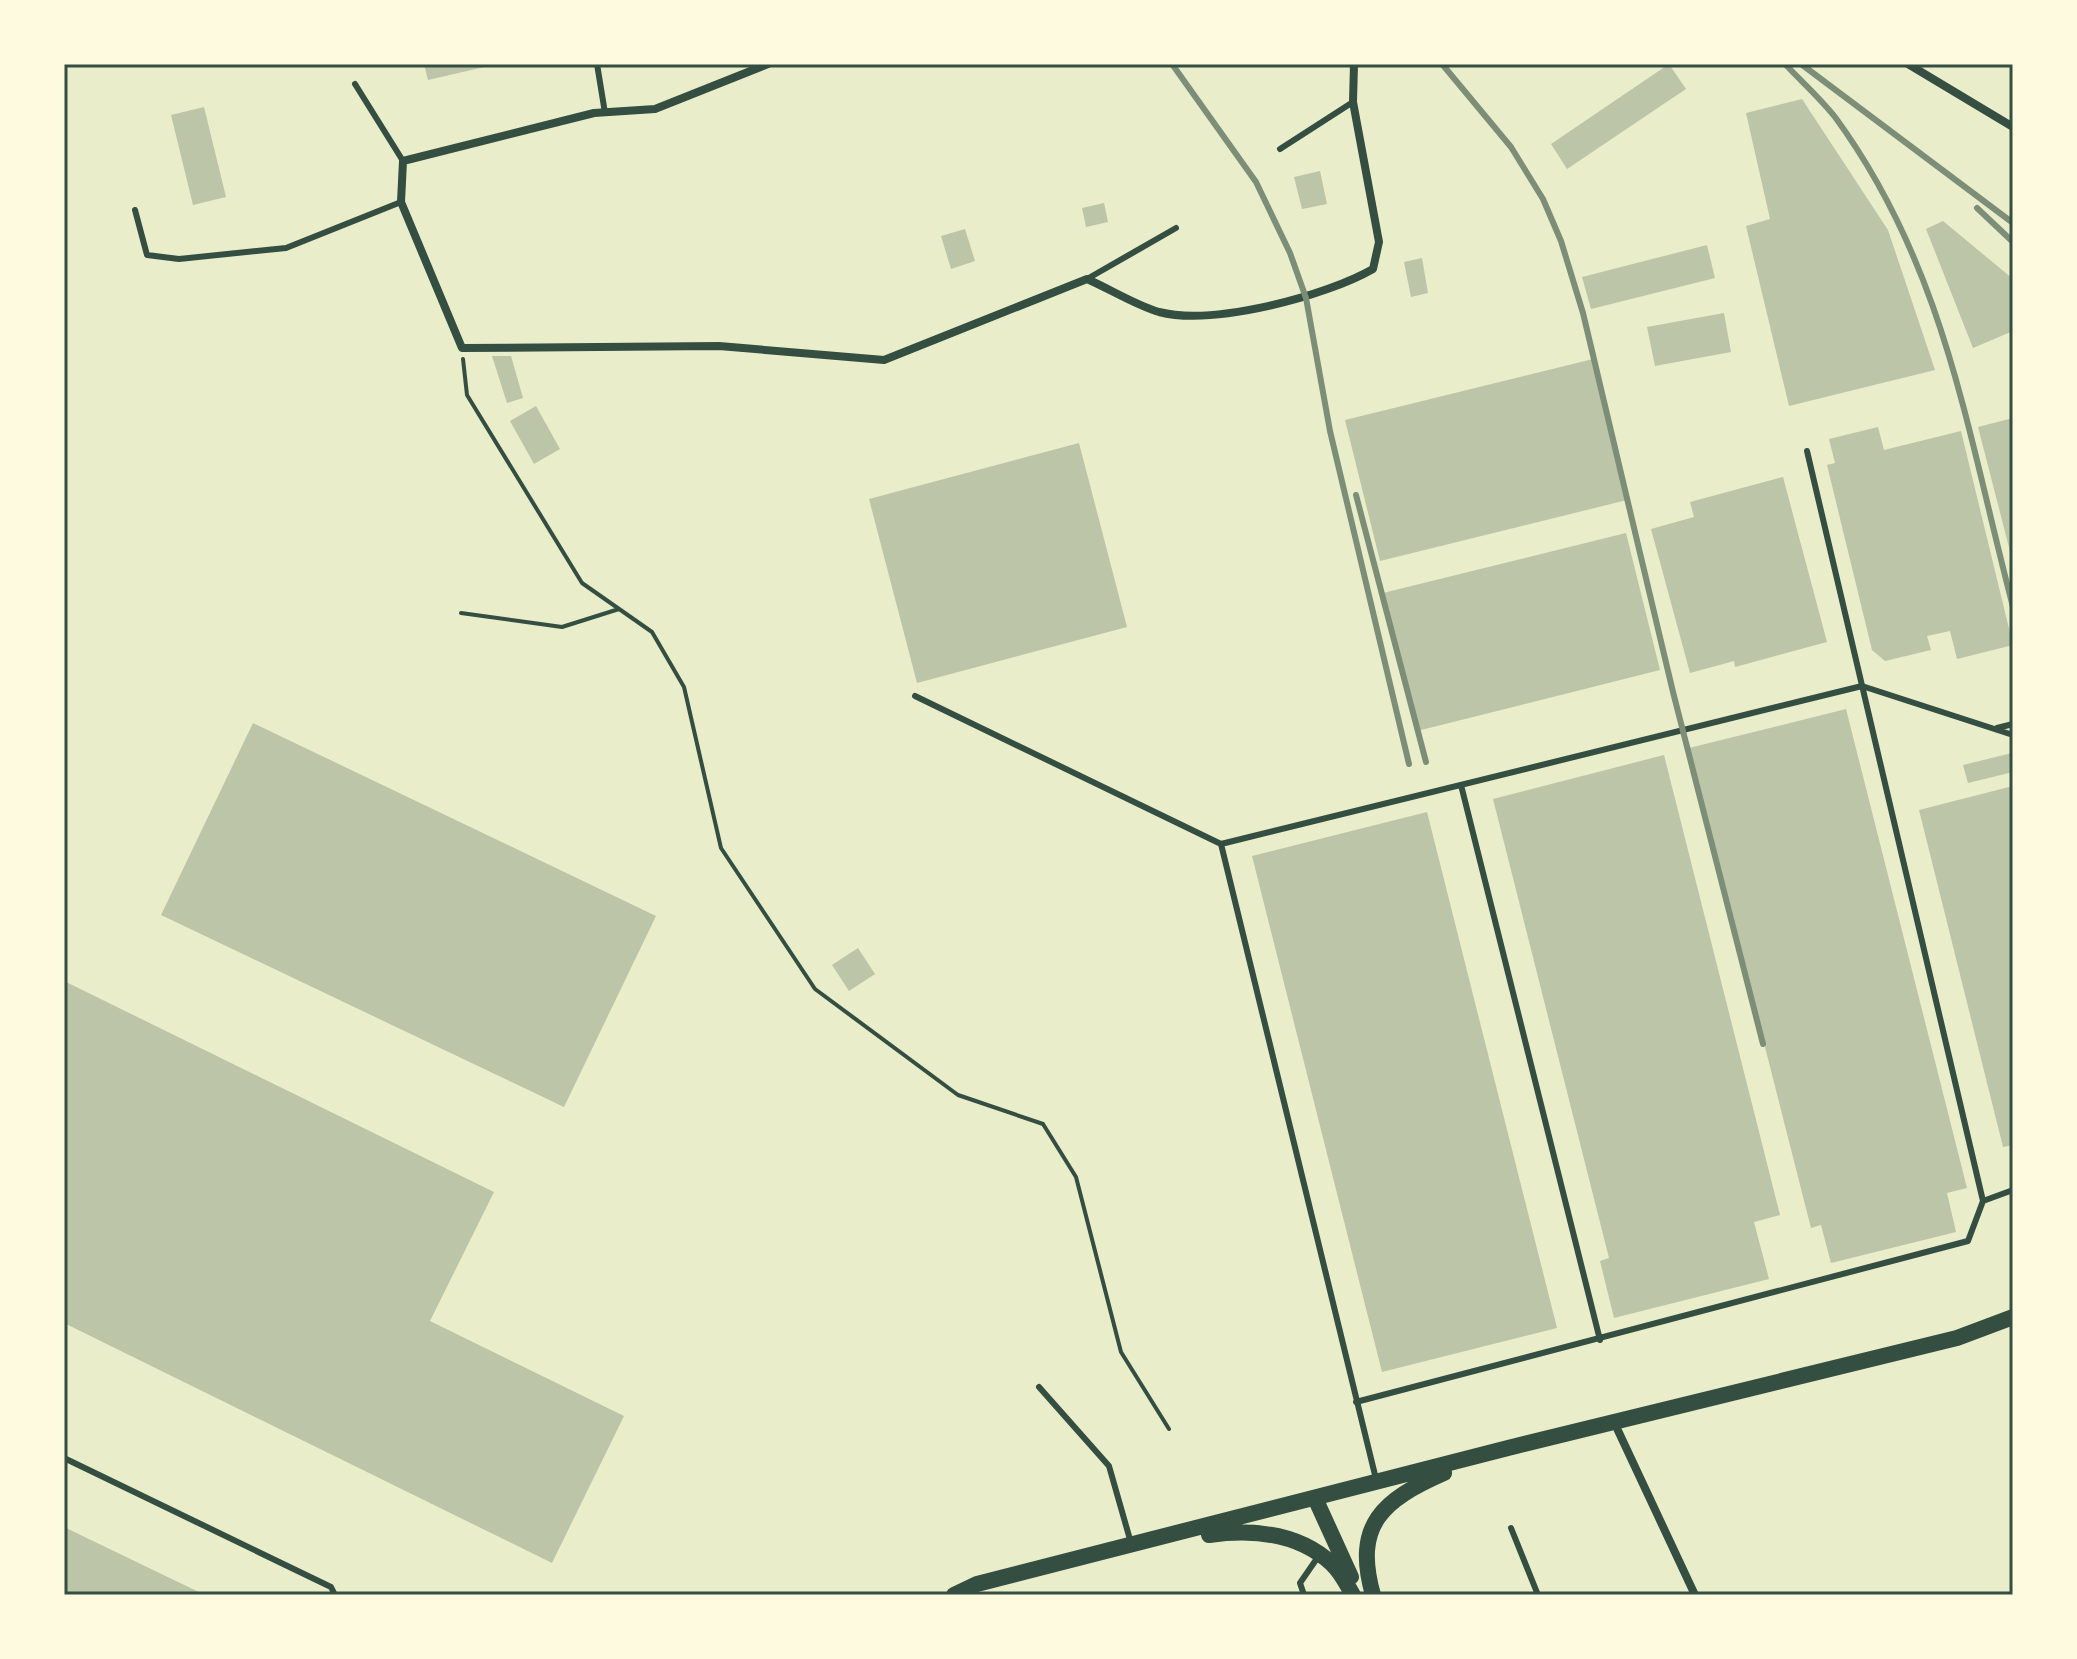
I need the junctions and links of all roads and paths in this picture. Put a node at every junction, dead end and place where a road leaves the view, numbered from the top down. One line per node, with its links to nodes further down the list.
1 (597, 64): 7 (lane)
2 (768, 64): 7 (street)
3 (1354, 64): 6 (street)
4 (1908, 64): 8 (street)
5 (355, 84): 10 (lane)
6 (1353, 102): 9 (lane); 14 (street)
7 (605, 113): 10 (street)
8 (2013, 127)
9 (1280, 149)
10 (403, 161): 11 (street)
11 (401, 202): 12 (lane); 15 (street)
12 (135, 210)
13 (1176, 228): 14 (lane)
14 (1087, 279): 15 (street)
15 (462, 348): 17 (path)
16 (1807, 451): 19 (lane)
17 (619, 609): 18 (path); 33 (path)
18 (461, 613)
19 (1862, 686): 22 (lane); 24 (lane); 27 (lane)
20 (915, 696): 25 (lane)
21 (2013, 724): 22 (lane)
22 (1995, 729): 23 (lane)
23 (2013, 735)
24 (1461, 785): 25 (lane); 29 (lane)
25 (1221, 844): 31 (lane)
26 (2013, 1190): 27 (lane)
27 (1983, 1201): 29 (lane)
28 (2013, 1317): 32 (main road)
29 (1600, 1340): 31 (lane)
30 (1039, 1387): 39 (lane)
31 (1356, 1402): 36 (lane)
32 (1614, 1421): 34 (main road); 48 (street)
33 (1169, 1429)
34 (1508, 1448): 36 (main road); 46 (main road)
35 (64, 1458): 41 (lane)
36 (1376, 1483): 37 (main road)
37 (1315, 1498): 39 (main road); 45 (main road)
38 (1511, 1528): 47 (lane)
39 (1138, 1545): 40 (main road); 42 (main road)
40 (1320, 1554): 43 (lane); 44 (main road)
41 (335, 1595)
42 (954, 1595)
43 (1304, 1595)
44 (1353, 1595)
45 (1360, 1595)
46 (1373, 1595)
47 (1538, 1595)
48 (1695, 1595)

